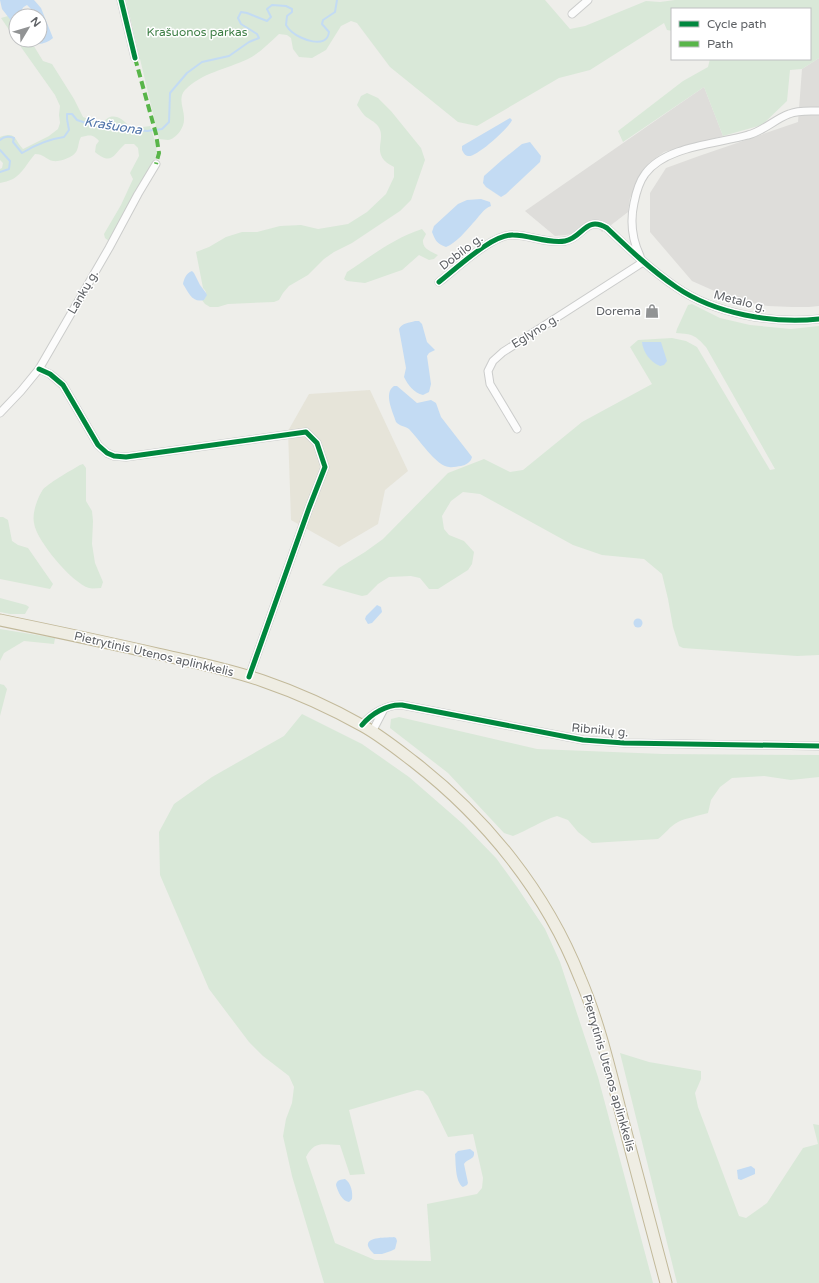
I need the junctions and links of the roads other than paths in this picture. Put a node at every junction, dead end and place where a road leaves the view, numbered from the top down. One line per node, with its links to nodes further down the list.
1 (121, 0): 4 (street)
2 (588, 0): 3 (street)
3 (572, 14)
4 (135, 58)
5 (819, 111): 7 (street)
6 (156, 164): 10 (street, Lankų g.)
7 (643, 262): 8 (street, Dobilo g.); 9 (street, Metalo g.); 12 (street, Eglyno g.)
8 (439, 282)
9 (819, 318)
10 (39, 369): 11 (street, Lankų g.); 14 (street)
11 (0, 413)
12 (517, 429)
13 (0, 620): 14 (highway, Pietrytinis Utenos aplinkkelis)
14 (249, 677): 16 (highway, Pietrytinis Utenos aplinkkelis)
15 (384, 709): 16 (street, Ribnikų g.); 17 (street); 18 (street, Ribnikų g.)
16 (362, 725): 17 (highway, Pietrytinis Utenos aplinkkelis)
17 (372, 732): 19 (highway, Pietrytinis Utenos aplinkkelis)
18 (819, 746)
19 (666, 1283)

